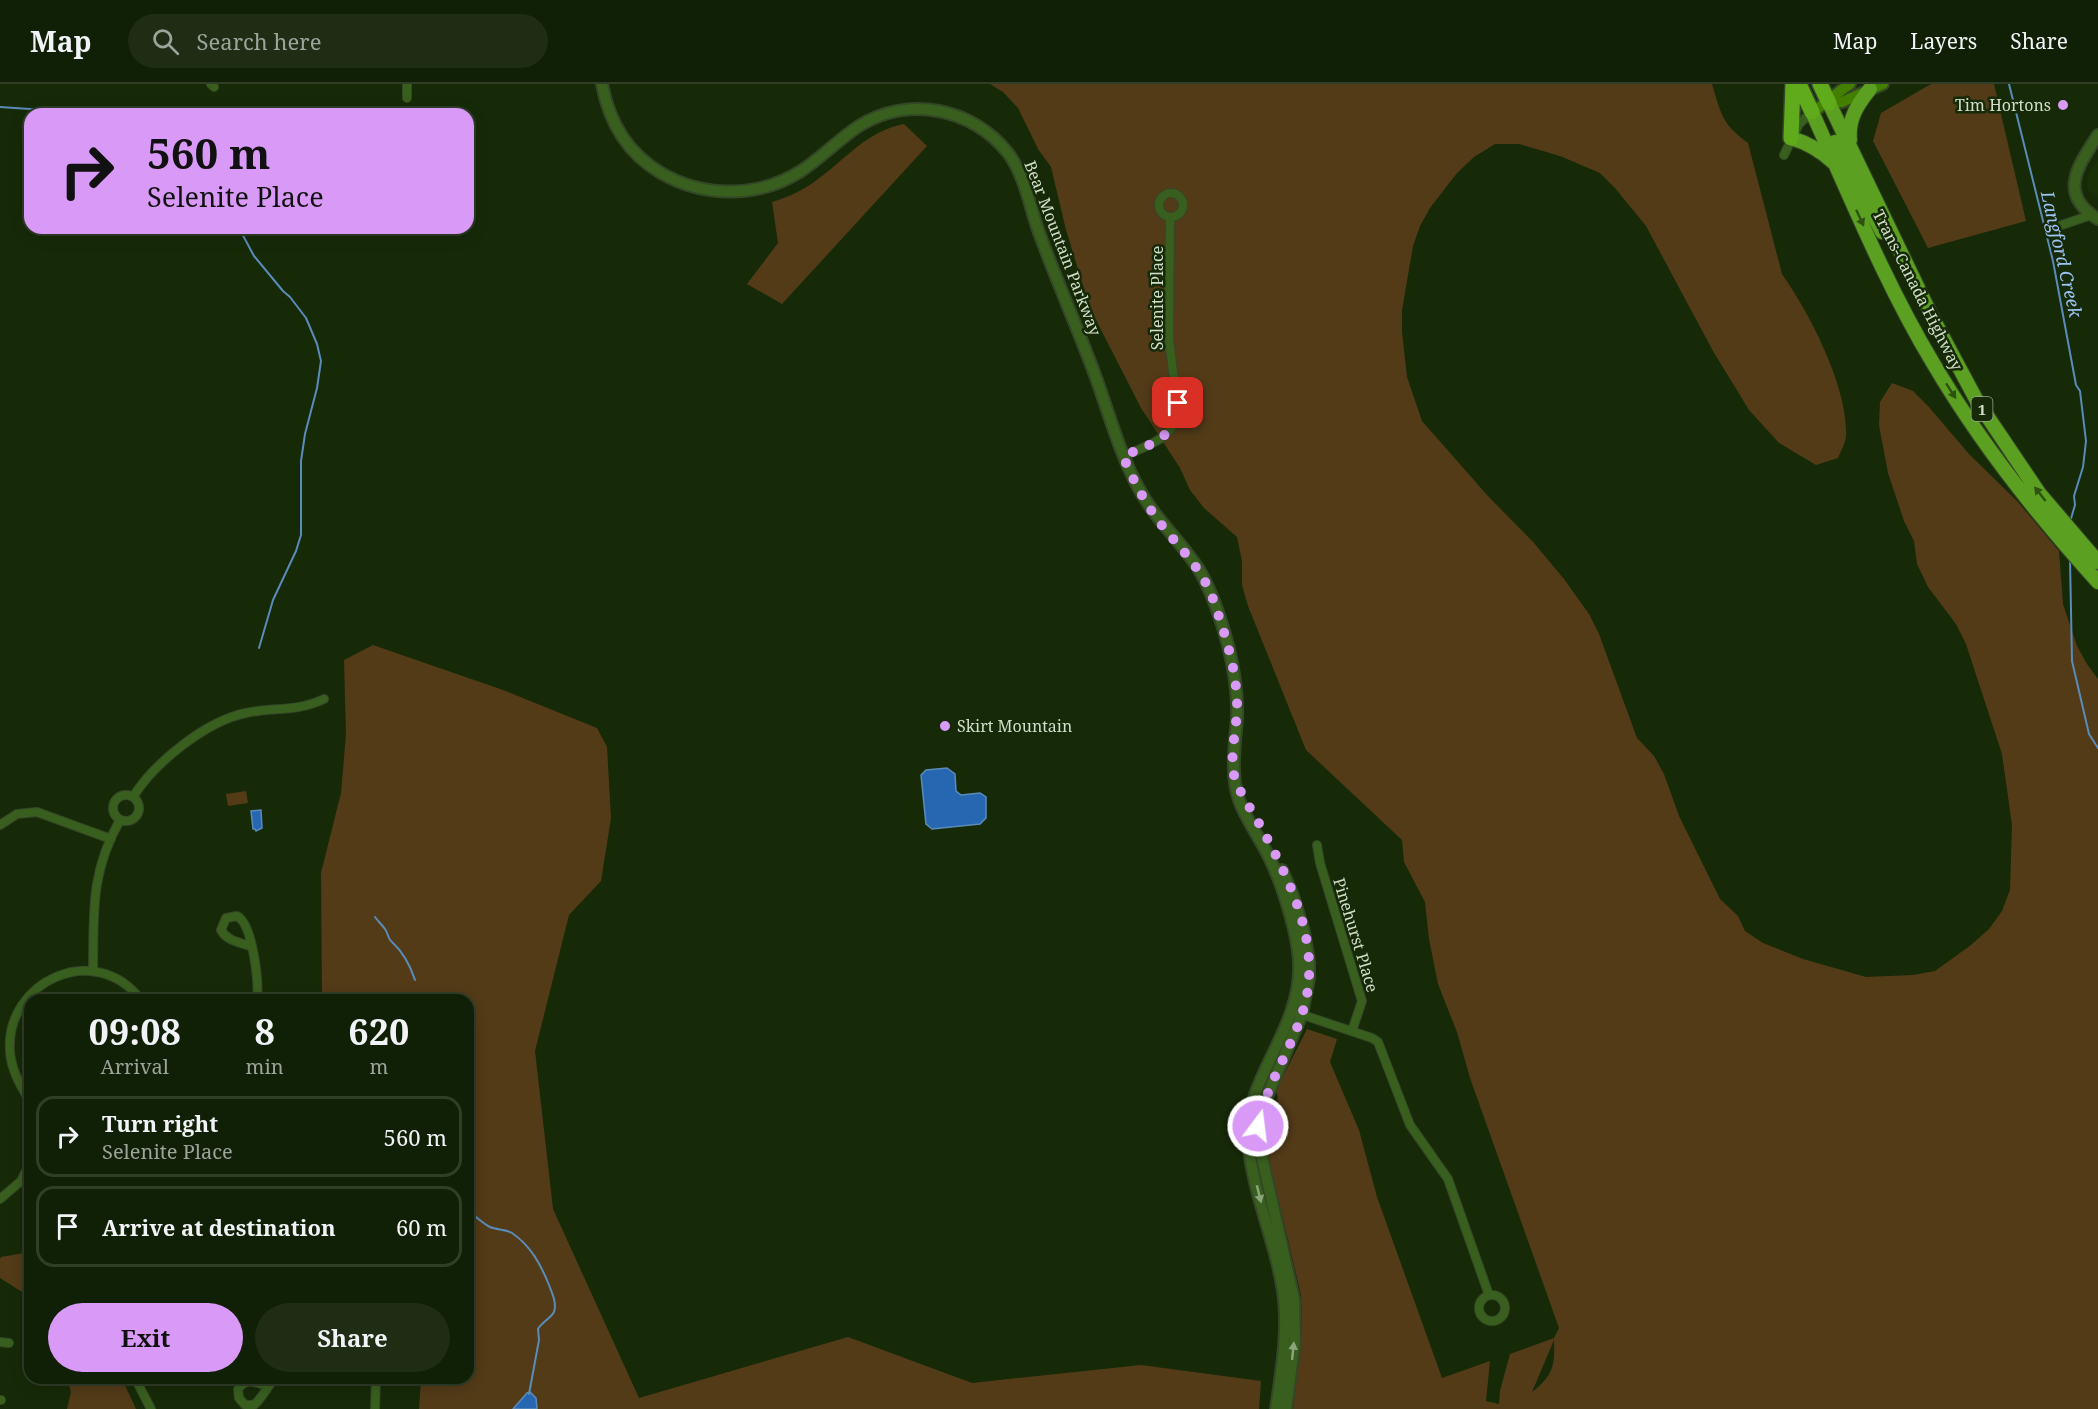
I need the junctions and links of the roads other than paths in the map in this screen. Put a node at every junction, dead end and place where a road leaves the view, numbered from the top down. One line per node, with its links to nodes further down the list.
1 (407, 84): 8 (street)
2 (602, 84): 20 (street, Bear Mountain Parkway)
3 (1793, 84): 12 (highway)
4 (1799, 84): 10 (highway, Trans-Canada Highway / 1)
5 (1820, 84): 9 (highway, Trans-Canada Highway / 1)
6 (1850, 84): 9 (main road)
7 (1876, 87): 9 (main road); 13 (highway)
8 (407, 98)
9 (1829, 103): 10 (main road); 13 (highway, Trans-Canada Highway / 1)
10 (1812, 112): 12 (street); 15 (highway, Trans-Canada Highway / 1); 19 (highway)
11 (2098, 135): 17 (street)
12 (1791, 138): 14 (street); 15 (highway)
13 (1850, 146): 19 (highway, Trans-Canada Highway / 1)
14 (1784, 155)
15 (1836, 165): 24 (highway, Trans-Canada Highway / 1, one-way to 24)
16 (1170, 217): 20 (street, Selenite Place)
17 (2095, 217): 18 (street)
18 (2056, 227)
19 (1908, 267): 21 (highway, Trans-Canada Highway / 1, one-way to 19)
20 (1123, 456): 37 (street, Bear Mountain Parkway)
21 (2077, 539): 22 (highway, Trans-Canada Highway / 1); 23 (highway)
22 (2098, 562)
23 (2098, 568)
24 (2098, 582)
25 (324, 699): 26 (street)
26 (133, 797): 27 (street); 27 (street)
27 (120, 820): 29 (street)
28 (0, 825): 29 (street)
29 (111, 839): 32 (street)
30 (1317, 845): 38 (street, Pinehurst Place)
31 (250, 946): 31 (street); 35 (street)
32 (93, 970): 33 (street); 34 (street)
33 (32, 994)
34 (136, 994)
35 (257, 994)
36 (24, 1005): 39 (street)
37 (1297, 1013): 38 (street); 47 (street, Bear Mountain Parkway, one-way to 47); 48 (street, Bear Mountain Parkway, one-way to 37)
38 (1352, 1031): 42 (street)
39 (24, 1090)
40 (24, 1175): 41 (street)
41 (0, 1199)
42 (1489, 1295)
43 (138, 1384): 45 (street)
44 (376, 1384): 46 (street)
45 (152, 1409)
46 (375, 1409)
47 (1276, 1409)
48 (1286, 1409)

